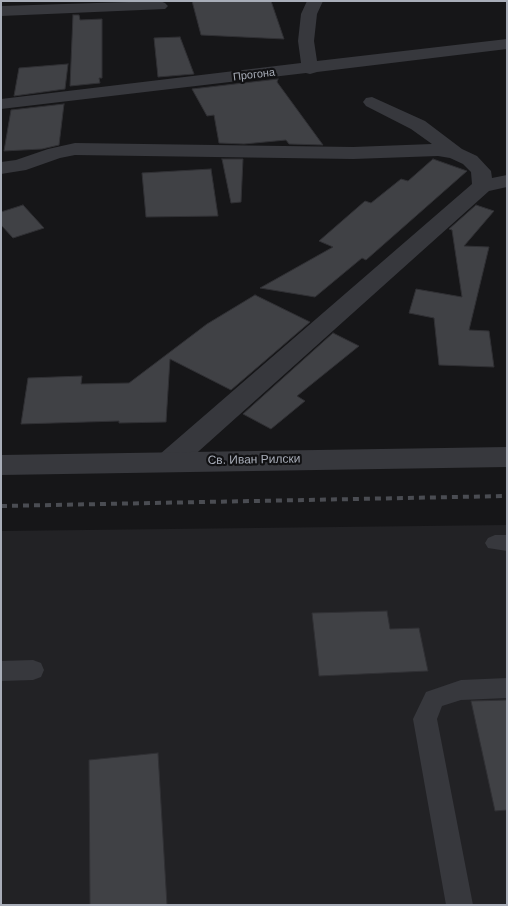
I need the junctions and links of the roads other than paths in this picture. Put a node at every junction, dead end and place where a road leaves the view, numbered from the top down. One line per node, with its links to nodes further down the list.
1 (315, 1): 5 (street)
2 (160, 6): 3 (street)
3 (1, 11)
4 (507, 44): 5 (street, Прогона)
5 (310, 69): 7 (street, Прогона)
6 (372, 102): 8 (street)
7 (1, 104)
8 (455, 153): 9 (street); 11 (street)
9 (1, 168)
10 (507, 181): 11 (street)
11 (482, 186): 13 (street)
12 (507, 457): 13 (street, Св. Иван Рилски)
13 (170, 461): 14 (street, Св. Иван Рилски)
14 (1, 465)
15 (33, 670): 16 (lane)
16 (1, 671)
17 (507, 688): 18 (lane)
18 (460, 905)

